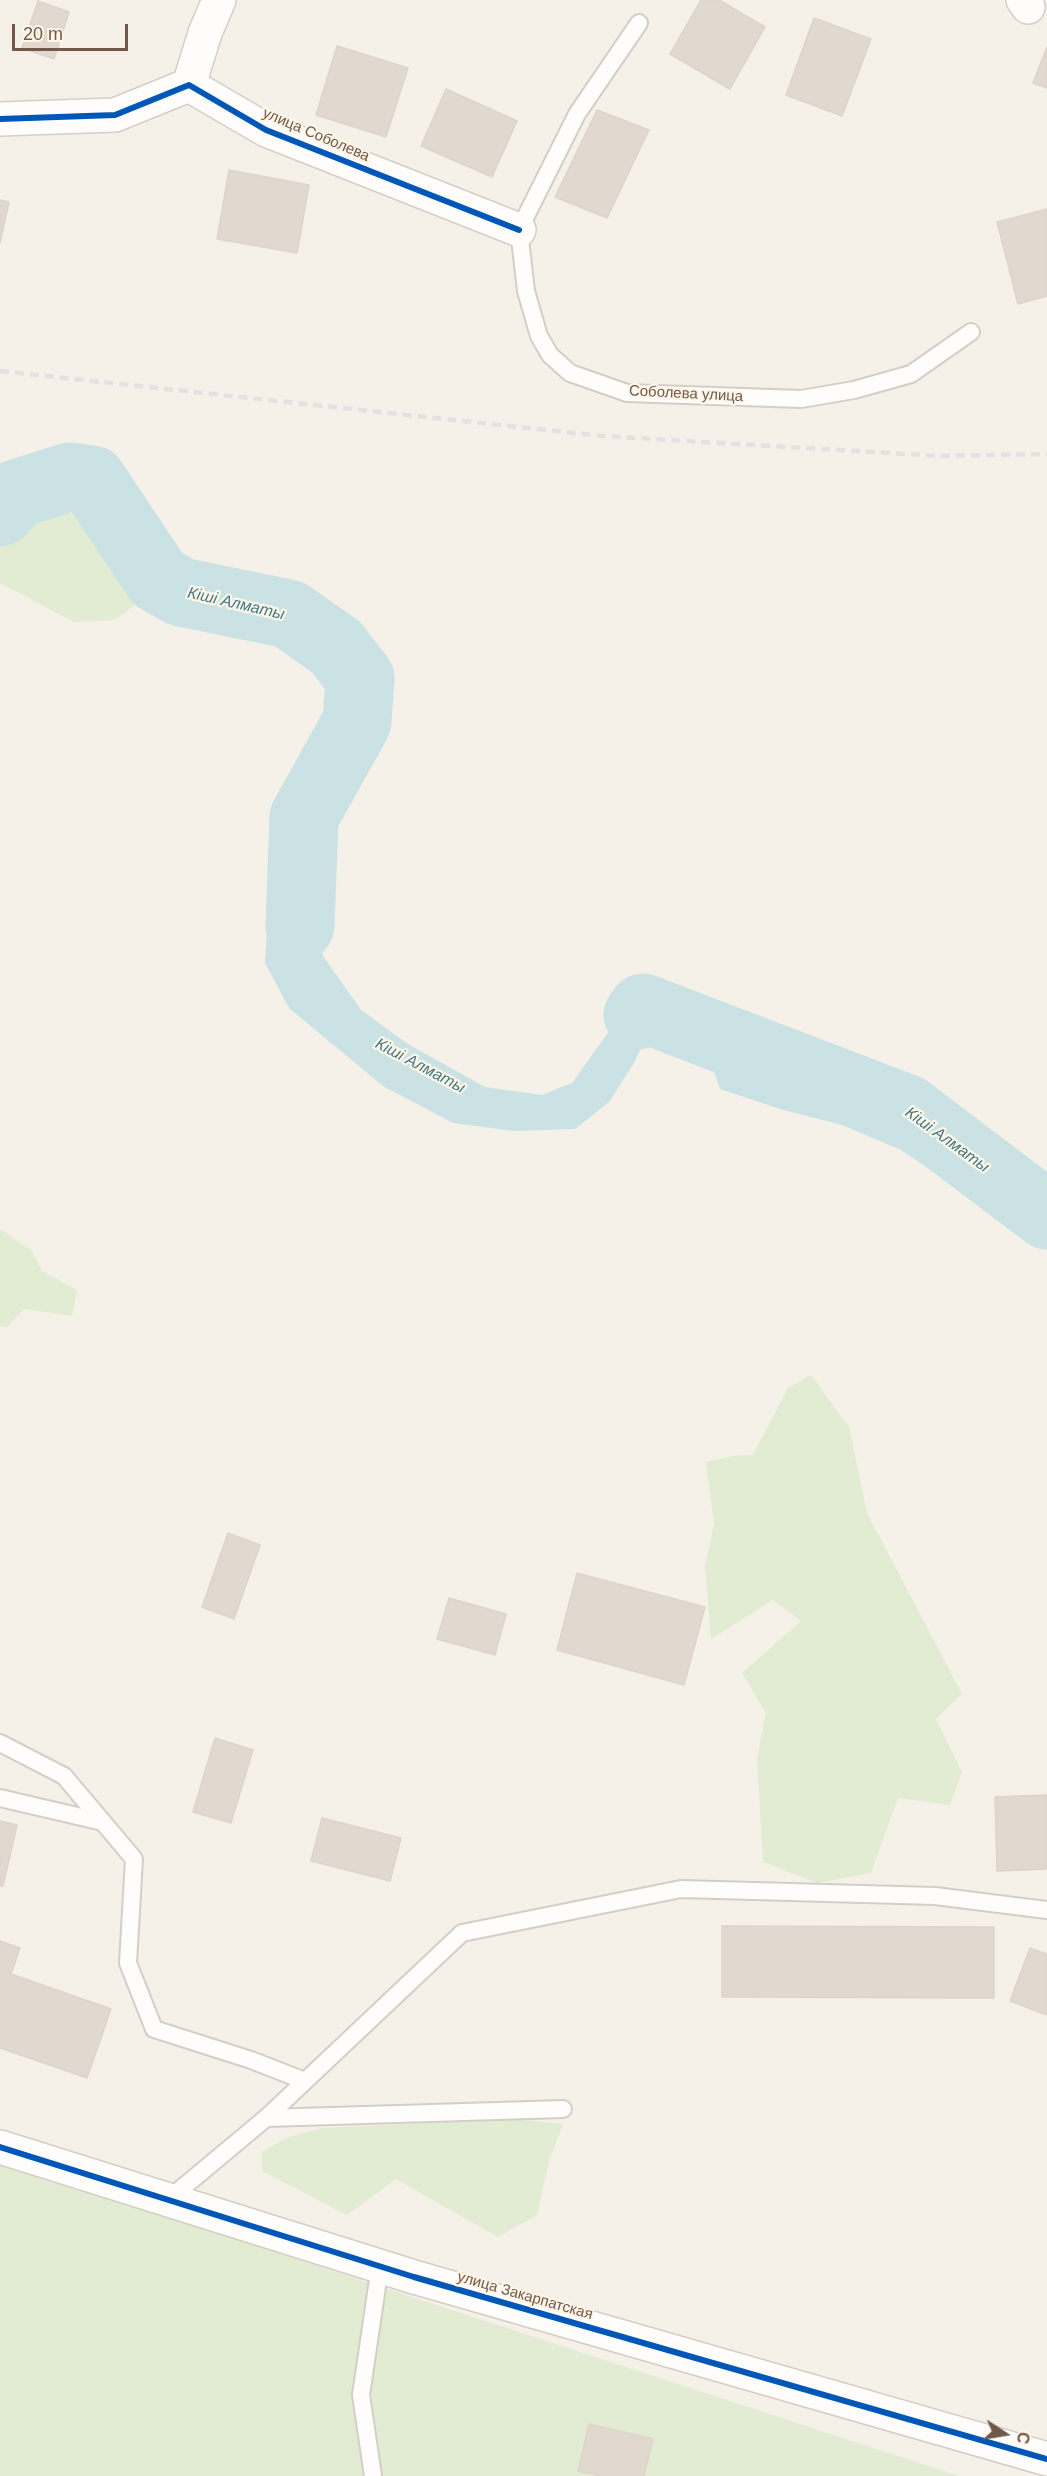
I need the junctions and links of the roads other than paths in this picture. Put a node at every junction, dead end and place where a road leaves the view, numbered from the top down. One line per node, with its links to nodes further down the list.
1 (219, 0): 3 (street)
2 (639, 22): 5 (lane)
3 (189, 85): 4 (street); 5 (street, улица Соболева)
4 (0, 119)
5 (519, 230): 6 (lane, Соболева улица)
6 (971, 332)
7 (0, 1743): 9 (lane)
8 (0, 1798): 9 (lane)
9 (103, 1822): 11 (lane)
10 (1047, 1910): 11 (lane)
11 (305, 2081): 13 (lane)
12 (563, 2109): 13 (lane)
13 (266, 2118): 15 (lane)
14 (0, 2147): 15 (street, улица Закарпатская)
15 (169, 2199): 16 (street, улица Закарпатская)
16 (380, 2266): 17 (street, улица Закарпатская); 18 (lane)
17 (1047, 2458)
18 (373, 2476)

